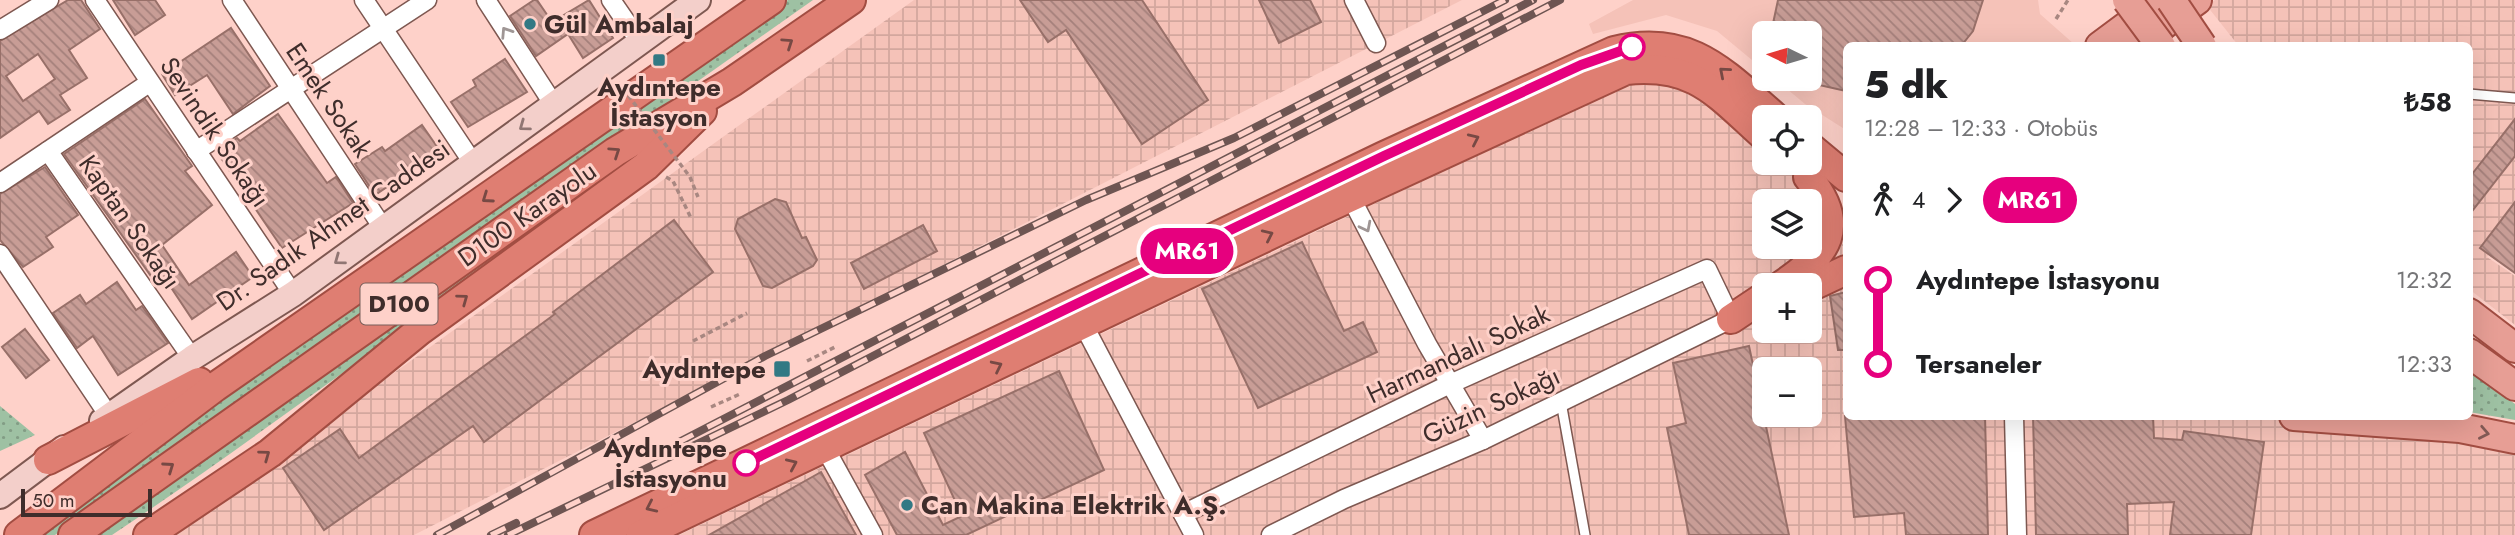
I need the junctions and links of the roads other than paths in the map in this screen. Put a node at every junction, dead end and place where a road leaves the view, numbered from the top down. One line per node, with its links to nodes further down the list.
1 (49, 0): 18 (street)
2 (95, 0): 27 (street, Sevindik Sokağı)
3 (232, 0): 28 (street, Emek Sokak)
4 (364, 0): 17 (street)
5 (427, 0): 17 (street)
6 (486, 0): 31 (street, one-way to 6)
7 (611, 0): 19 (street)
8 (698, 0): 19 (main road, Dr. Sadık Ahmet Caddesi)
9 (756, 0): 25 (highway)
10 (771, 0): 25 (highway, D100 Karayolu / D100)
11 (1354, 0): 24 (street)
12 (2127, 0): 22 (main road, bridge)
13 (2162, 0): 20 (main road)
14 (2171, 0): 23 (main road, bridge)
15 (2197, 0): 21 (main road)
16 (848, 4): 26 (highway, D100 Karayolu / D100, one-way to 16)
17 (384, 29): 28 (street); 39 (street)
18 (0, 30)
19 (640, 42): 31 (main road, Dr. Sadık Ahmet Caddesi)
20 (2105, 42)
21 (2139, 42)
22 (2158, 42)
23 (2199, 42)
24 (1376, 43)
25 (684, 61): 52 (highway, D100 Karayolu / D100, one-way to 52)
26 (732, 82): 75 (highway, D100 Karayolu / D100, one-way to 26); 76 (highway, one-way to 26)
27 (149, 83): 34 (street, Sevindik Sokağı); 35 (street)
28 (291, 90): 34 (street); 47 (street, Emek Sokak)
29 (2473, 94): 30 (lane)
30 (2515, 98)
31 (554, 104): 39 (main road, Dr. Sadık Ahmet Caddesi, one-way to 39)
32 (1761, 105): 37 (highway, one-way to 37)
33 (1752, 126): 45 (highway, one-way to 33)
34 (196, 150): 53 (street, Sevindik Sokağı)
35 (48, 151): 44 (street); 61 (street, Kaptan Sokağı)
36 (1822, 153): 40 (highway)
37 (1384, 156): 45 (street); 69 (highway)
38 (1822, 157): 41 (highway)
39 (473, 163): 47 (main road, Dr. Sadık Ahmet Caddesi)
40 (1843, 163)
41 (1843, 174)
42 (1805, 175): 50 (highway)
43 (1806, 175): 46 (highway)
44 (0, 183)
45 (1350, 197): 58 (highway, one-way to 45); 62 (street, one-way to 62)
46 (1843, 210)
47 (383, 228): 53 (main road, Dr. Sadık Ahmet Caddesi, one-way to 53)
48 (0, 254): 65 (street)
49 (1843, 271): 51 (highway)
50 (1799, 273)
51 (1822, 281)
52 (355, 290): 71 (highway); 74 (highway, D100 Karayolu / D100)
53 (293, 294): 61 (main road, Dr. Sadık Ahmet Caddesi)
54 (1752, 305): 57 (highway)
55 (1752, 311): 57 (highway)
56 (2473, 316): 59 (main road)
57 (1731, 319): 62 (street, Harmandalı Sokak); 64 (street, Güzin Sokağı)
58 (1083, 324): 69 (highway, one-way to 58); 73 (street)
59 (2508, 340)
60 (2473, 356): 63 (main road)
61 (192, 358): 65 (main road, Dr. Sadık Ahmet Caddesi)
62 (1450, 384): 70 (street); 73 (street, Harmandalı Sokak)
63 (2515, 386)
64 (1561, 402): 70 (street, Güzin Sokağı); 82 (lane)
65 (109, 416): 71 (main road, Dr. Sadık Ahmet Caddesi)
66 (2014, 420): 83 (street)
67 (2349, 420): 68 (main road, one-way to 68)
68 (2515, 439)
69 (820, 440): 77 (highway, one-way to 77); 78 (highway, one-way to 69); 79 (street)
70 (1483, 440): 81 (street, Güzin Sokağı)
71 (48, 460): 72 (main road, Dr. Sadık Ahmet Caddesi)
72 (0, 496)
73 (1183, 514): 80 (street)
74 (19, 535)
75 (73, 535)
76 (148, 535)
77 (594, 535)
78 (641, 535)
79 (873, 535)
80 (1194, 535)
81 (1271, 535)
82 (1585, 535)
83 (2017, 535)

